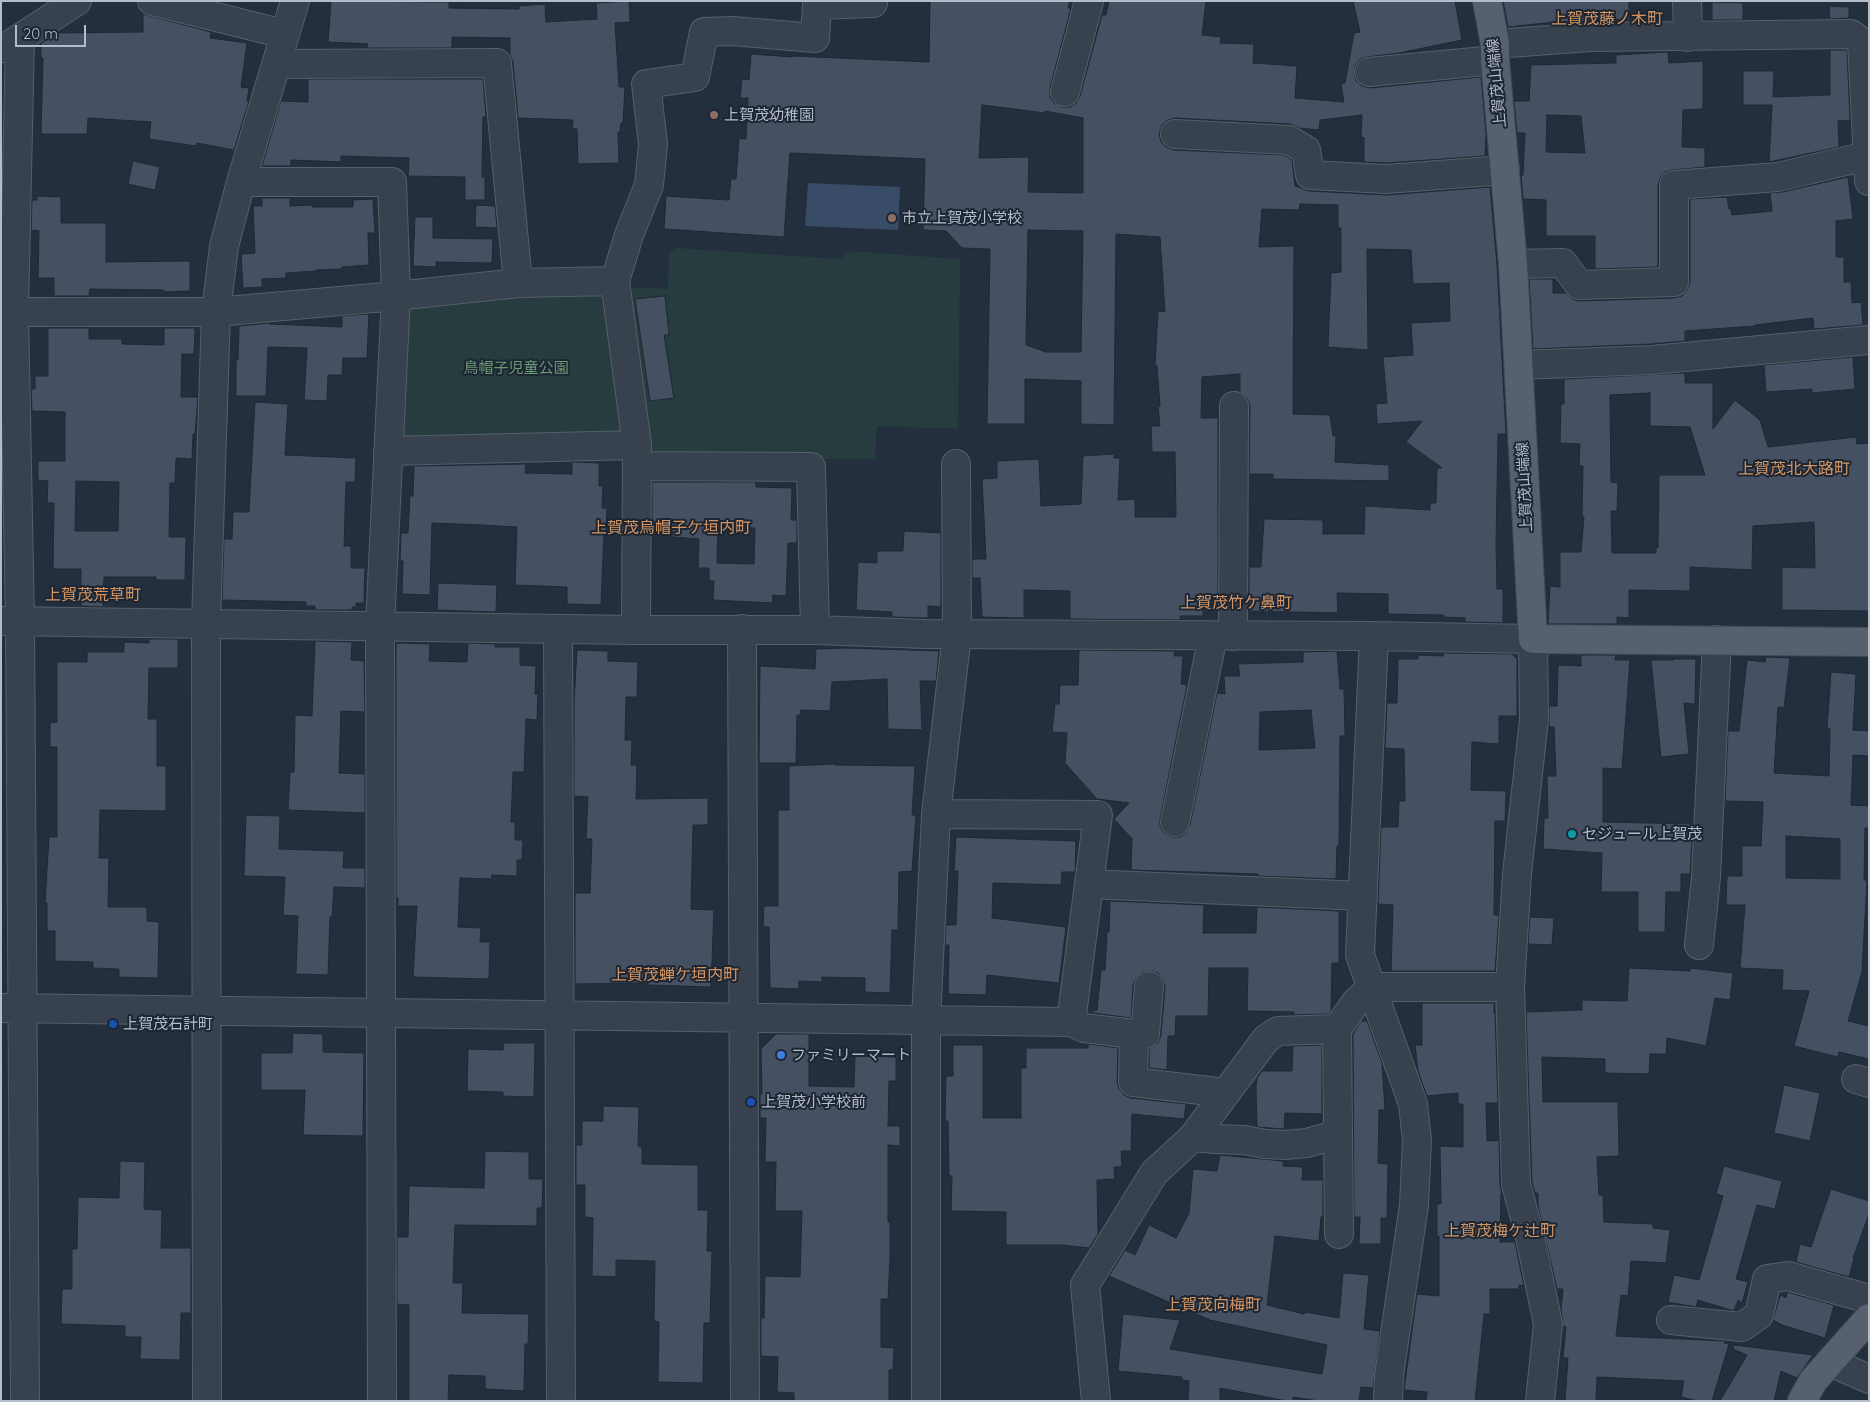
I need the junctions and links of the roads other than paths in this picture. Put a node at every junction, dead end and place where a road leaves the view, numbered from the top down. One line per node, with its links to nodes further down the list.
1 (77, 1): 10 (street)
2 (152, 1): 8 (street)
3 (295, 1): 8 (street)
4 (873, 1): 20 (street)
5 (1089, 1): 14 (street)
6 (1487, 1): 11 (main road, 上賀茂山端線)
7 (1687, 1): 9 (street)
8 (284, 34): 12 (street)
9 (1688, 36): 11 (street); 16 (street)
10 (11, 44): 23 (street)
11 (1495, 52): 13 (street); 17 (main road, 上賀茂山端線)
12 (277, 64): 18 (street); 21 (street)
13 (1369, 72)
14 (1064, 92)
15 (1175, 134): 17 (street)
16 (1868, 169): 19 (street)
17 (1505, 170): 19 (main road, 上賀茂山端線)
18 (241, 182): 22 (street); 24 (street)
19 (1512, 264): 26 (main road, 上賀茂山端線)
20 (614, 281): 21 (street); 29 (street)
21 (518, 282): 22 (street)
22 (396, 296): 24 (street); 28 (street)
23 (8, 312): 24 (street); 31 (street)
24 (216, 312): 32 (street)
25 (1869, 340): 26 (street)
26 (1519, 365): 41 (main road, 上賀茂山端線)
27 (1234, 406): 39 (street)
28 (388, 451): 29 (street); 33 (street)
29 (637, 456): 36 (street); 37 (street)
30 (956, 464): 38 (street)
31 (10, 621): 32 (street); 52 (street)
32 (206, 624): 33 (street); 53 (street)
33 (380, 626): 34 (street); 54 (street)
34 (558, 629): 36 (street); 55 (street)
35 (742, 629): 36 (street); 37 (street); 56 (street)
36 (636, 630)
37 (815, 630): 38 (street)
38 (957, 634): 39 (street); 44 (street)
39 (1223, 636): 40 (street); 45 (street)
40 (1374, 636): 41 (street); 47 (street)
41 (1533, 639): 42 (main road); 51 (street)
42 (1717, 640): 43 (main road); 48 (street)
43 (1869, 642)
44 (936, 814): 46 (street); 57 (street)
45 (1175, 822)
46 (1089, 884): 47 (street); 58 (street)
47 (1362, 896): 50 (street)
48 (1699, 945)
49 (1149, 986): 60 (street)
50 (1372, 987): 51 (street); 59 (street); 77 (street)
51 (1510, 987): 78 (street)
52 (12, 1008): 53 (street); 70 (street)
53 (206, 1011): 54 (street); 71 (street)
54 (380, 1013): 55 (street); 72 (street)
55 (560, 1015): 56 (street); 73 (street)
56 (743, 1018): 57 (street); 74 (street)
57 (926, 1020): 58 (street); 75 (street)
58 (1070, 1022): 60 (street)
59 (1337, 1029): 61 (street); 62 (street)
60 (1134, 1034): 61 (street)
61 (1226, 1093): 63 (street)
62 (1338, 1134): 63 (street); 64 (street)
63 (1193, 1137): 76 (street)
64 (1339, 1234)
65 (1869, 1299): 67 (street)
66 (1869, 1318): 68 (main road)
67 (1671, 1320)
68 (1830, 1362): 69 (street); 79 (main road)
69 (1869, 1379)
70 (26, 1401)
71 (206, 1401)
72 (382, 1401)
73 (561, 1401)
74 (745, 1401)
75 (926, 1401)
76 (1096, 1401)
77 (1388, 1401)
78 (1540, 1401)
79 (1802, 1401)

